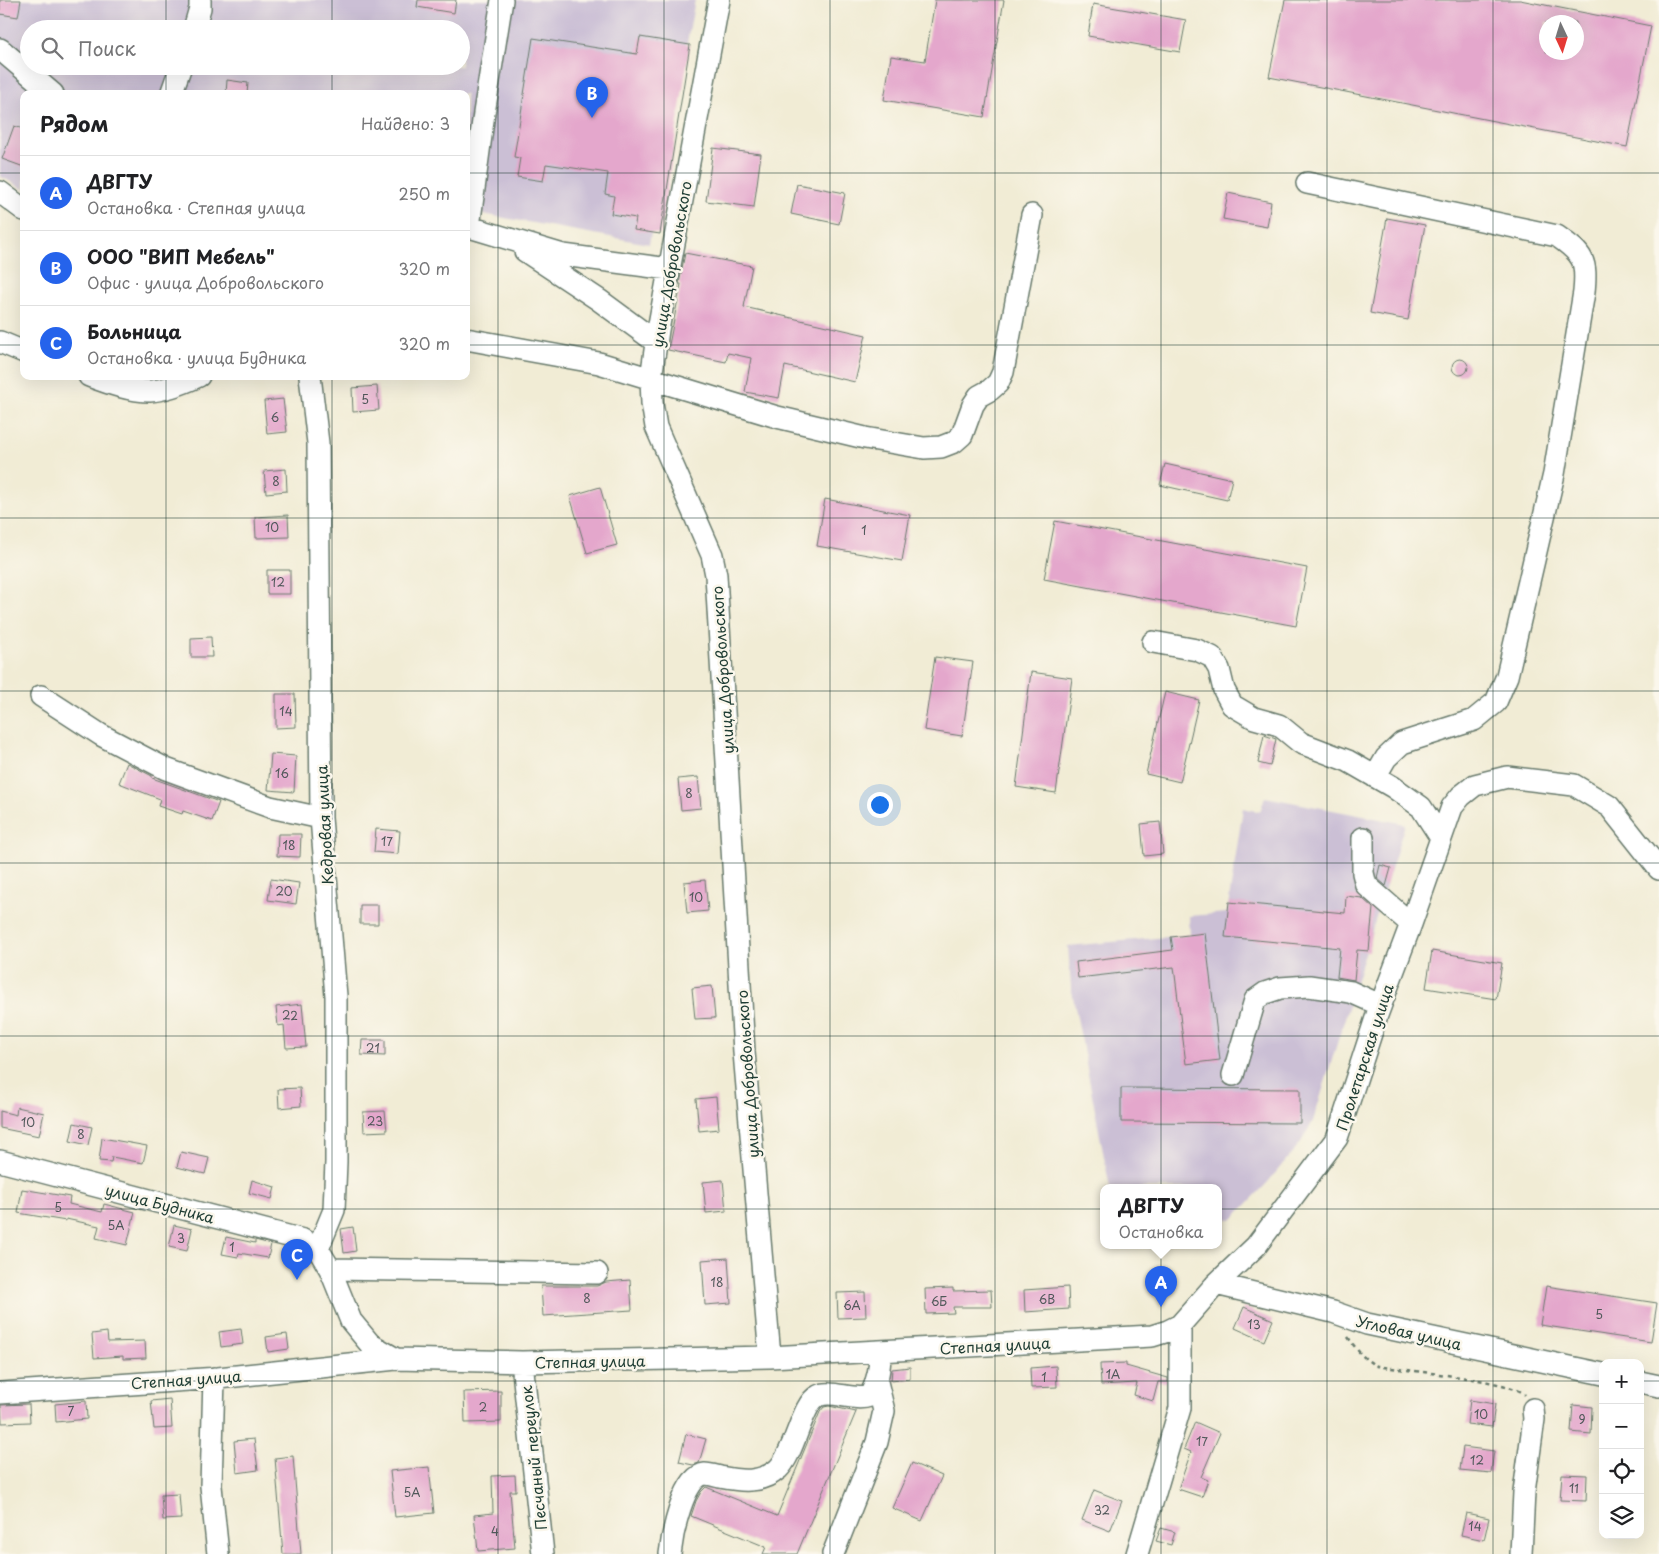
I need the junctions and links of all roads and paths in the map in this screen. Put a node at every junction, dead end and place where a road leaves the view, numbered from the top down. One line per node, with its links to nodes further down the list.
1 (200, 0): 4 (street)
2 (502, 0): 14 (street)
3 (719, 0): 18 (street, улица Добровольского)
4 (197, 20)
5 (0, 49): 6 (street)
6 (20, 66)
7 (31, 75): 9 (street)
8 (178, 75): 10 (street)
9 (48, 90)
10 (172, 90)
11 (1308, 183): 29 (street)
12 (0, 192): 13 (street)
13 (20, 207)
14 (470, 212)
15 (1032, 215): 23 (street)
16 (470, 227): 17 (street)
17 (505, 238): 18 (street); 21 (street)
18 (669, 269): 21 (street, улица Добровольского)
19 (470, 340): 23 (street)
20 (0, 342): 22 (street)
21 (656, 342): 23 (street, улица Добровольского)
22 (20, 350)
23 (652, 378): 45 (street, улица Добровольского)
24 (100, 380): 25 (street)
25 (191, 380)
26 (311, 380): 30 (street, Кедровая улица)
27 (1153, 642): 29 (street)
28 (41, 696): 30 (street)
29 (1375, 776): 32 (street)
30 (321, 818): 38 (street, Кедровая улица)
31 (1362, 838): 34 (street)
32 (1441, 838): 33 (street, Пролетарская улица); 34 (street, Пролетарская улица)
33 (1659, 868)
34 (1412, 924): 35 (street, Пролетарская улица)
35 (1380, 1005): 36 (street); 41 (street, Пролетарская улица)
36 (1233, 1075)
37 (0, 1161): 38 (street, улица Будника)
38 (318, 1250): 39 (street)
39 (330, 1269): 40 (street); 46 (street)
40 (597, 1273)
41 (1216, 1284): 42 (street, Пролетарская улица); 48 (street, Угловая улица)
42 (1180, 1325): 44 (street, Степная улица); 59 (street)
43 (1348, 1337): 54 (path)
44 (880, 1351): 45 (street, Степная улица); 50 (street)
45 (770, 1357): 47 (street, Степная улица)
46 (396, 1359): 47 (street, Степная улица); 49 (street, Степная улица)
47 (522, 1362): 56 (street, Песчаный переулок)
48 (1599, 1373)
49 (214, 1378): 53 (street, Степная улица); 55 (street)
50 (877, 1382): 57 (street); 58 (street)
51 (1644, 1383): 52 (street)
52 (1659, 1386)
53 (0, 1392)
54 (1533, 1409): 60 (street)
55 (218, 1554)
56 (543, 1554)
57 (670, 1554)
58 (833, 1554)
59 (1137, 1554)
60 (1520, 1554)

